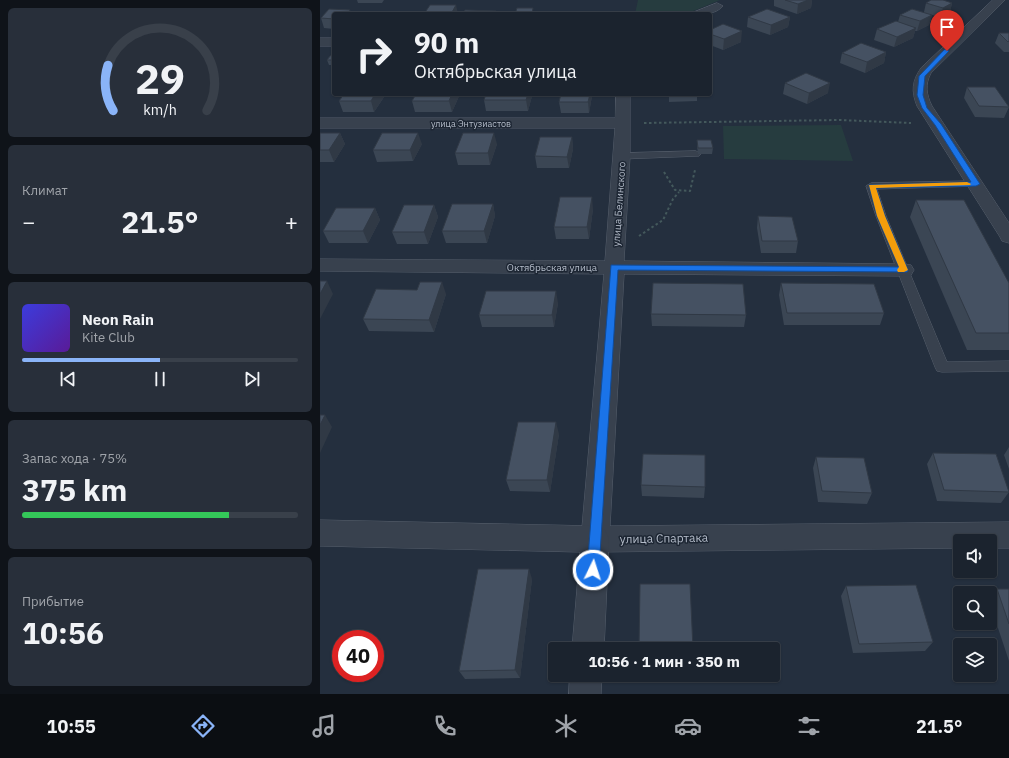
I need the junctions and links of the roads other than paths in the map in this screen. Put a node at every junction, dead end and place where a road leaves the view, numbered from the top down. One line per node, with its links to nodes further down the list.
1 (999, 0): 11 (street)
2 (717, 6): 3 (street)
3 (703, 12)
4 (320, 42): 5 (street)
5 (332, 42)
6 (623, 96): 8 (street, улица Белинского)
7 (320, 123): 8 (street, улица Энтузиастов)
8 (621, 123): 10 (street, улица Белинского)
9 (696, 154): 10 (lane)
10 (622, 156): 14 (street, улица Белинского)
11 (976, 184): 12 (street); 15 (lane)
12 (1009, 237)
13 (320, 265): 14 (street, Октябрьская улица)
14 (614, 267): 15 (street, Октябрьская улица); 19 (street, улица Белинского)
15 (904, 270): 16 (lane)
16 (1009, 366)
17 (320, 533): 19 (street, улица Спартака)
18 (1009, 535): 19 (street, улица Спартака)
19 (595, 539): 20 (street, улица Белинского)
20 (588, 642)
21 (586, 682): 22 (street)
22 (585, 694)

